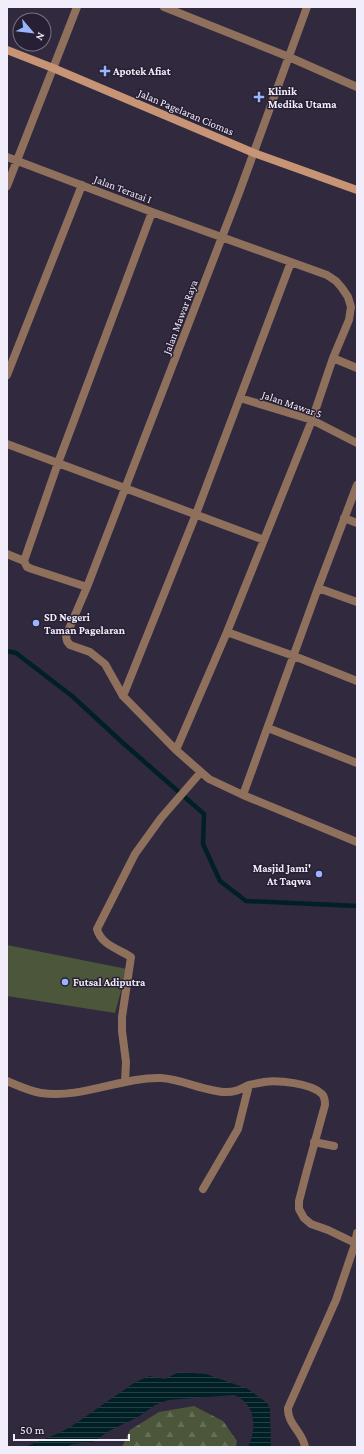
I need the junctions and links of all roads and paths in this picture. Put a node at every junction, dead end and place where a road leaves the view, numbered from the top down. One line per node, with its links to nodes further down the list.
1 (76, 7): 6 (street)
2 (164, 7): 5 (street)
3 (307, 7): 5 (street, Jalan Mawar Raya)
4 (7, 50): 6 (main road, Jalan Pagelaran Ciomas)
5 (289, 57): 7 (street); 8 (street, Jalan Mawar Raya)
6 (53, 68): 8 (main road, Jalan Pagelaran Ciomas); 10 (street)
7 (357, 87)
8 (254, 153): 13 (main road, Jalan Pagelaran Ciomas); 15 (street, Jalan Mawar Raya)
9 (7, 158): 10 (street, Jalan Teratai I)
10 (16, 161): 11 (street, Jalan Teratai I); 12 (street)
11 (82, 185): 14 (street, Jalan Teratai I); 19 (street)
12 (7, 186)
13 (357, 190)
14 (152, 212): 15 (street, Jalan Teratai I); 24 (street)
15 (222, 238): 16 (street, Jalan Teratai I); 26 (street, Jalan Mawar Raya)
16 (291, 262): 17 (street, Jalan Teratai I); 20 (street)
17 (333, 358): 18 (street); 21 (street, Jalan Teratai I)
18 (357, 368)
19 (7, 375)
20 (240, 398): 21 (street, Jalan Mawar 5); 27 (street)
21 (312, 420): 22 (street, Jalan Mawar 5); 30 (street, Jalan Teratai I)
22 (357, 443)
23 (7, 444): 24 (street)
24 (58, 463): 26 (street); 32 (street)
25 (357, 485): 28 (street)
26 (126, 488): 27 (street); 33 (street, Jalan Mawar Raya)
27 (196, 514): 30 (street); 39 (street)
28 (344, 518): 29 (street); 34 (street)
29 (357, 523)
30 (264, 540): 36 (street, Jalan Teratai I)
31 (7, 554): 32 (street)
32 (24, 561): 33 (street)
33 (87, 587): 39 (street, Jalan Mawar Raya)
34 (318, 588): 35 (street); 37 (street)
35 (357, 602)
36 (227, 632): 37 (street); 41 (street, Jalan Teratai I)
37 (294, 656): 38 (street); 40 (street)
38 (357, 681)
39 (123, 696): 41 (street)
40 (268, 728): 42 (street); 44 (street)
41 (176, 750): 43 (street)
42 (357, 763)
43 (200, 772): 44 (street); 47 (street)
44 (243, 795): 45 (street)
45 (357, 842)
46 (7, 1082): 47 (street)
47 (125, 1082): 48 (street)
48 (249, 1085): 49 (street); 51 (street)
49 (314, 1142): 50 (street); 53 (street)
50 (334, 1146)
51 (203, 1189)
52 (357, 1233): 53 (street)
53 (356, 1244): 54 (street)
54 (305, 1447)

